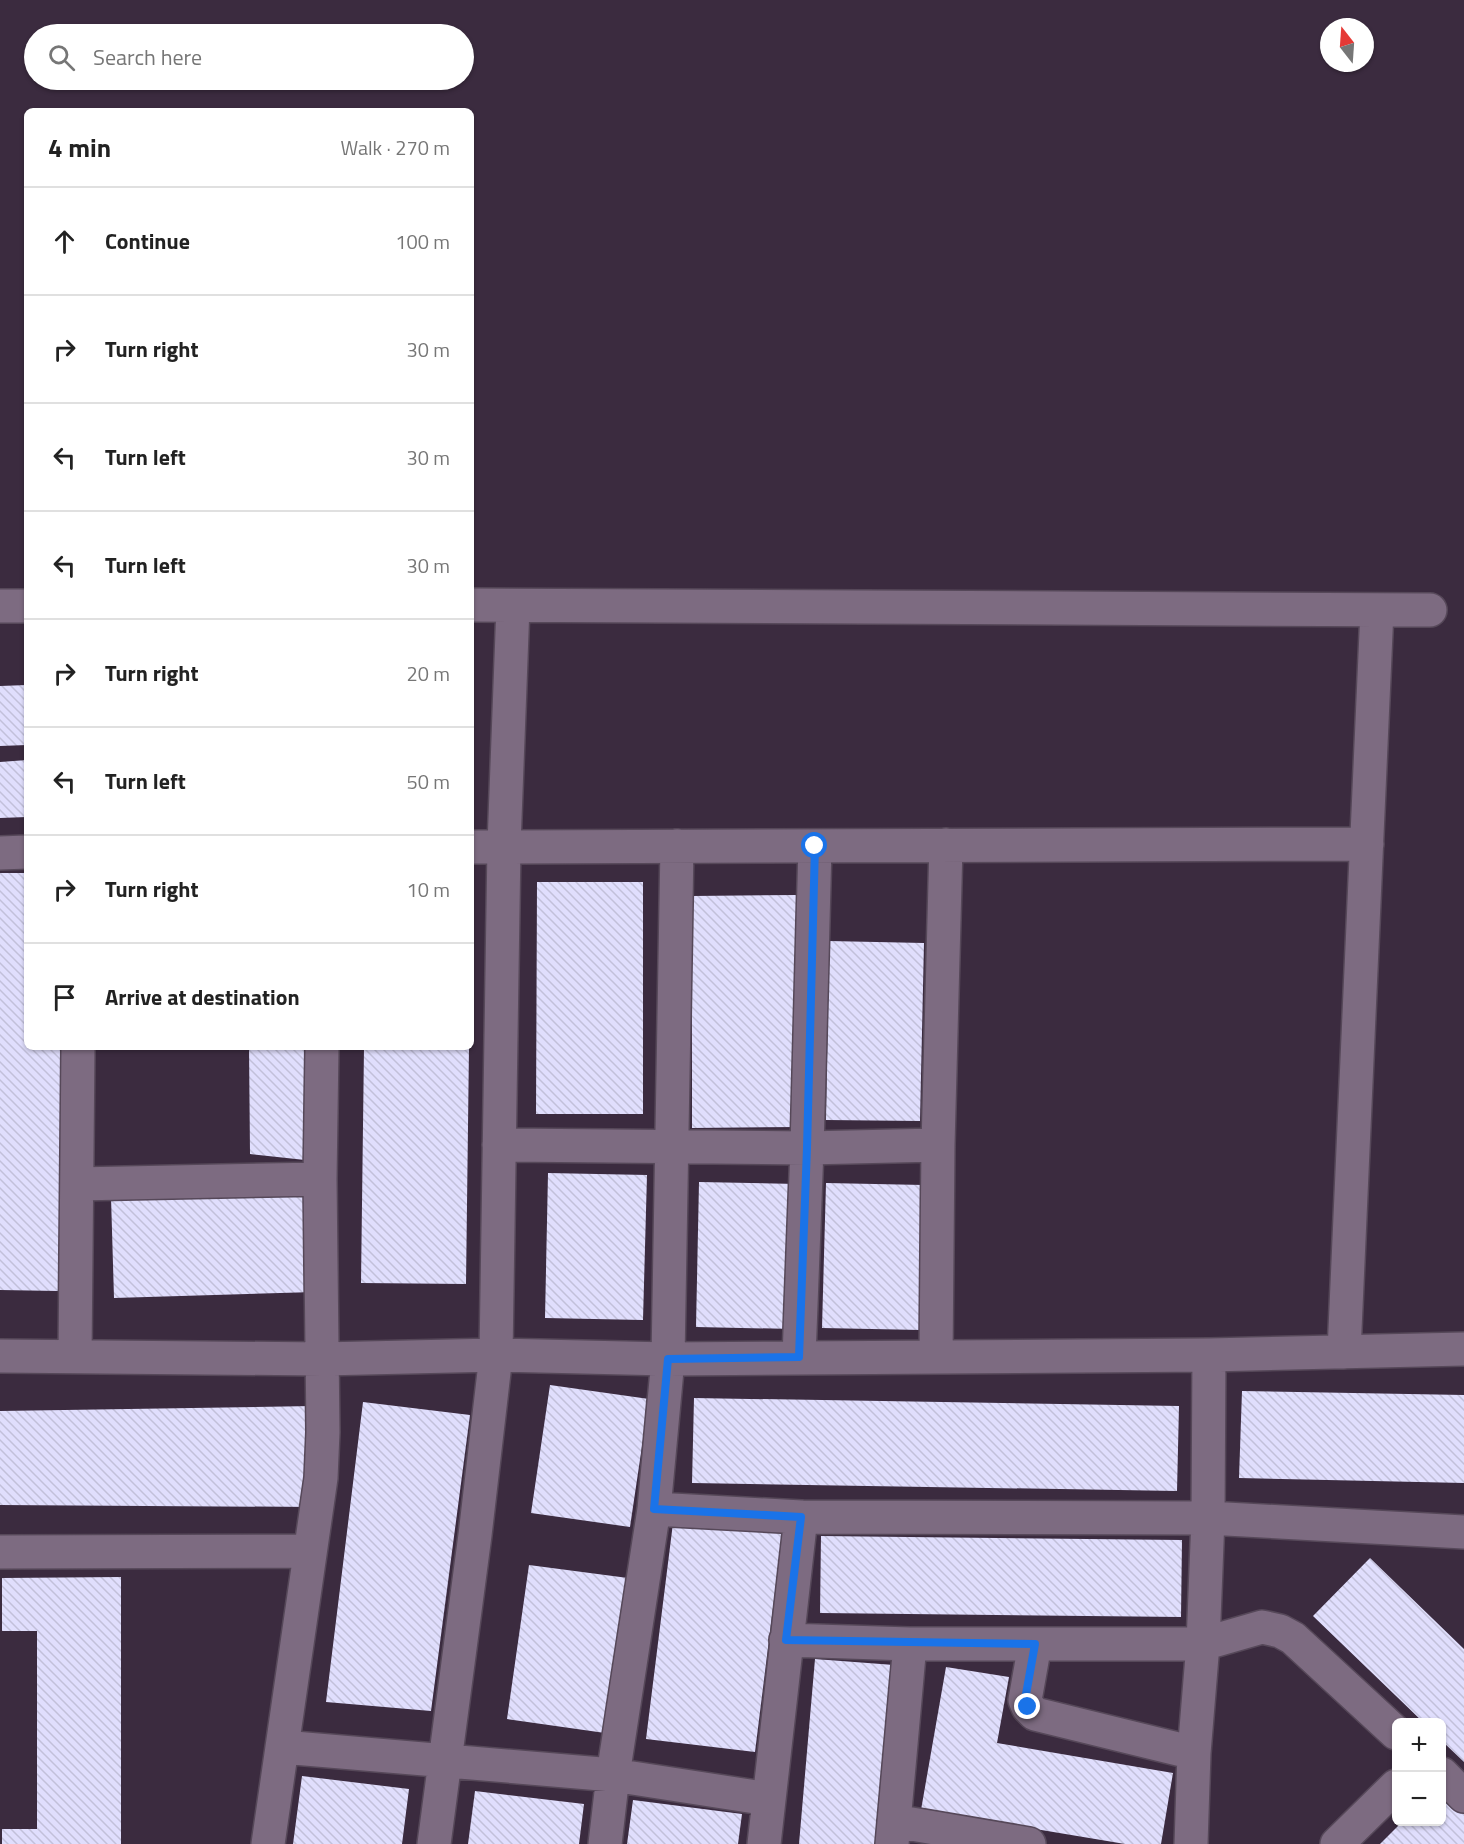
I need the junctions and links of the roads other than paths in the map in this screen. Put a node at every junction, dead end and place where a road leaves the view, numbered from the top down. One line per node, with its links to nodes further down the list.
1 (474, 605): 4 (street)
2 (0, 606): 3 (street)
3 (24, 606)
4 (513, 606): 5 (street); 8 (street)
5 (1377, 610): 6 (street); 7 (street)
6 (1430, 610)
7 (1367, 844): 9 (street); 24 (street)
8 (504, 845): 10 (street); 12 (street); 17 (street)
9 (946, 845): 11 (street); 18 (street)
10 (677, 846): 11 (street); 19 (street)
11 (815, 846): 20 (street)
12 (474, 847)
13 (24, 852): 14 (street)
14 (0, 853)
15 (78, 1050): 22 (street)
16 (321, 1050): 21 (street)
17 (499, 1145): 19 (street); 25 (street)
18 (938, 1145): 20 (street); 30 (street)
19 (671, 1147): 20 (street); 32 (street)
20 (807, 1148): 29 (street)
21 (320, 1179): 22 (street); 31 (street)
22 (77, 1184): 28 (street)
23 (1464, 1349): 24 (street)
24 (1344, 1352): 26 (street)
25 (496, 1355): 31 (street); 32 (street); 46 (street)
26 (1209, 1355): 30 (street); 35 (street)
27 (0, 1356): 28 (street)
28 (75, 1356): 31 (street)
29 (799, 1357): 30 (street); 32 (street)
30 (936, 1357)
31 (322, 1359): 37 (street)
32 (668, 1359): 33 (street)
33 (654, 1509): 34 (street); 47 (street)
34 (801, 1517): 35 (street); 39 (street)
35 (1208, 1518): 36 (street); 42 (street)
36 (1464, 1532)
37 (309, 1551): 38 (street); 44 (street)
38 (0, 1552)
39 (786, 1640): 40 (street); 51 (street)
40 (910, 1644): 41 (street); 52 (street)
41 (1035, 1644): 42 (street); 45 (street)
42 (1203, 1644): 43 (street); 45 (street)
43 (1392, 1729)
44 (282, 1747): 46 (street); 53 (street)
45 (1194, 1753): 58 (street)
46 (445, 1762): 47 (street); 54 (street)
47 (613, 1775): 51 (street); 55 (street)
48 (1446, 1778): 50 (street)
49 (1392, 1790): 59 (street)
50 (1464, 1796)
51 (769, 1798): 56 (street)
52 (893, 1832): 57 (street)
53 (268, 1844)
54 (434, 1844)
55 (605, 1844)
56 (764, 1844)
57 (1029, 1844)
58 (1191, 1844)
59 (1337, 1844)

